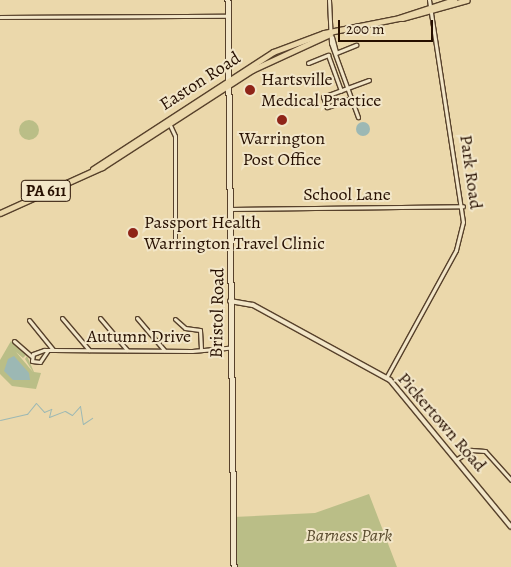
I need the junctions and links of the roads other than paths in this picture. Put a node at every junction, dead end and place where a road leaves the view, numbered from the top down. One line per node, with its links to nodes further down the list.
1 (228, 0): 7 (main road, Bristol Road)
2 (329, 0): 9 (street)
3 (429, 0): 6 (street, Park Road)
4 (454, 0): 6 (highway, Easton Road / PA 611)
5 (467, 0): 6 (highway, Easton Road / PA 611)
6 (432, 10): 9 (highway, Easton Road / PA 611); 25 (street, Park Road)
7 (228, 16): 8 (street); 15 (main road, Bristol Road)
8 (0, 17)
9 (330, 34): 11 (street); 15 (highway, Easton Road / PA 611); 17 (highway, Easton Road / PA 611)
10 (356, 45): 11 (street)
11 (336, 52): 13 (street)
12 (308, 62): 14 (street)
13 (339, 64): 14 (street); 18 (street)
14 (332, 66): 19 (street)
15 (228, 78): 17 (main road, Bristol Road); 22 (highway, Easton Road / PA 611)
16 (369, 80): 18 (street)
17 (228, 85): 23 (highway, Easton Road / PA 611); 26 (main road, Bristol Road)
18 (348, 88): 19 (street); 20 (street)
19 (341, 91): 20 (street)
20 (352, 98): 21 (street)
21 (358, 117)
22 (166, 118): 23 (street); 24 (highway, Easton Road / PA 611)
23 (170, 124): 24 (highway, Easton Road / PA 611); 28 (street)
24 (93, 169): 27 (highway, Easton Road / PA 611)
25 (463, 206): 26 (street, School Lane); 44 (street, Park Road)
26 (231, 209): 29 (main road, Bristol Road)
27 (0, 213)
28 (175, 238)
29 (230, 301): 36 (main road, Bristol Road); 44 (street, Pickertown Road)
30 (62, 318): 40 (street)
31 (100, 318): 41 (street)
32 (137, 318): 42 (street)
33 (175, 319): 37 (street)
34 (29, 320): 39 (street)
35 (14, 341): 43 (street)
36 (229, 348): 37 (street, Autumn Drive); 48 (main road, Bristol Road)
37 (201, 349): 42 (street, Autumn Drive)
38 (48, 350): 39 (street, Autumn Drive); 43 (street, Autumn Drive); 43 (street, Autumn Drive)
39 (53, 350): 40 (street, Autumn Drive)
40 (89, 350): 41 (street, Autumn Drive)
41 (127, 350): 42 (street, Autumn Drive)
42 (164, 350)
43 (31, 356)
44 (386, 378): 45 (street, Pickertown Road)
45 (457, 459): 46 (street); 47 (street, Pickertown Road)
46 (511, 480)
47 (511, 527)
48 (234, 567)

